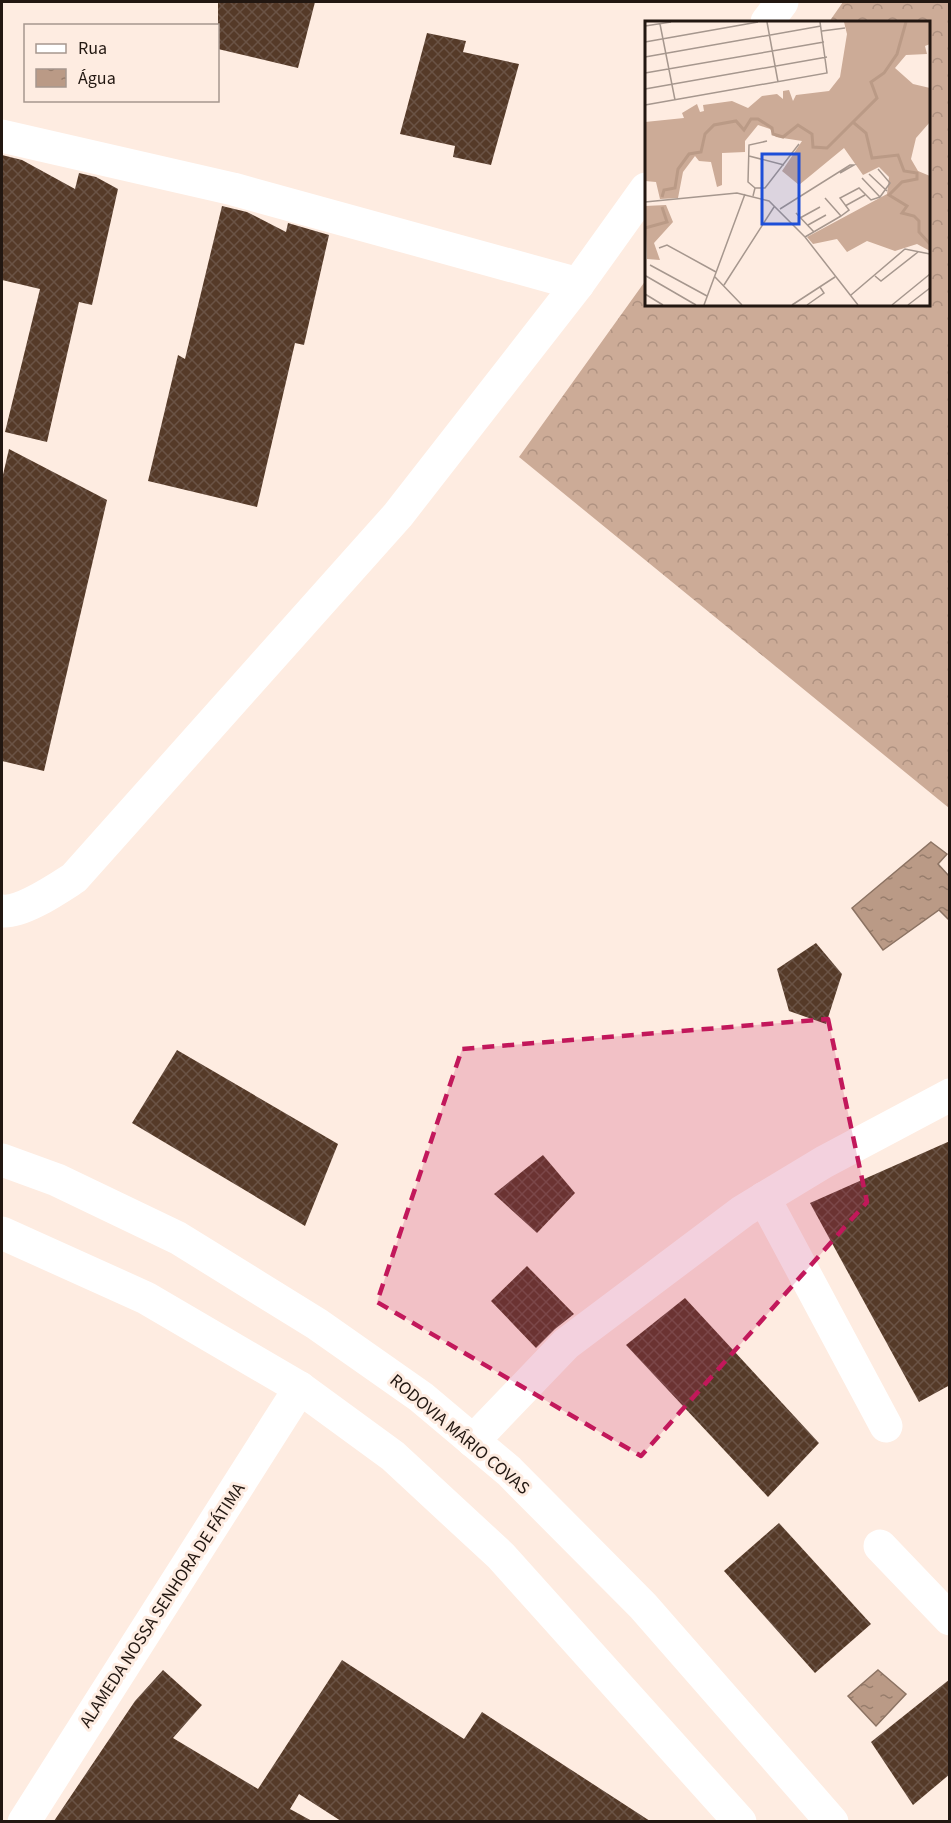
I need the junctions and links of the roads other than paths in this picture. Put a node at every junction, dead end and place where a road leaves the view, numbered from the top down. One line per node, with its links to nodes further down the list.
1 (782, 2): 2 (street)
2 (768, 21)
3 (2, 136): 5 (street)
4 (645, 190): 5 (street)
5 (578, 284): 6 (street)
6 (2, 911)
7 (950, 1095): 9 (street)
8 (2, 1160): 13 (street, RODOVIA MÁRIO COVAS)
9 (764, 1198): 12 (street); 13 (street)
10 (2, 1233): 11 (street)
11 (300, 1388): 16 (street, ALAMEDA NOSSA SENHORA DE FÁTIMA); 17 (street)
12 (886, 1426)
13 (473, 1441): 18 (street, RODOVIA MÁRIO COVAS)
14 (880, 1546): 15 (street)
15 (950, 1619)
16 (24, 1821)
17 (740, 1821)
18 (832, 1821)

